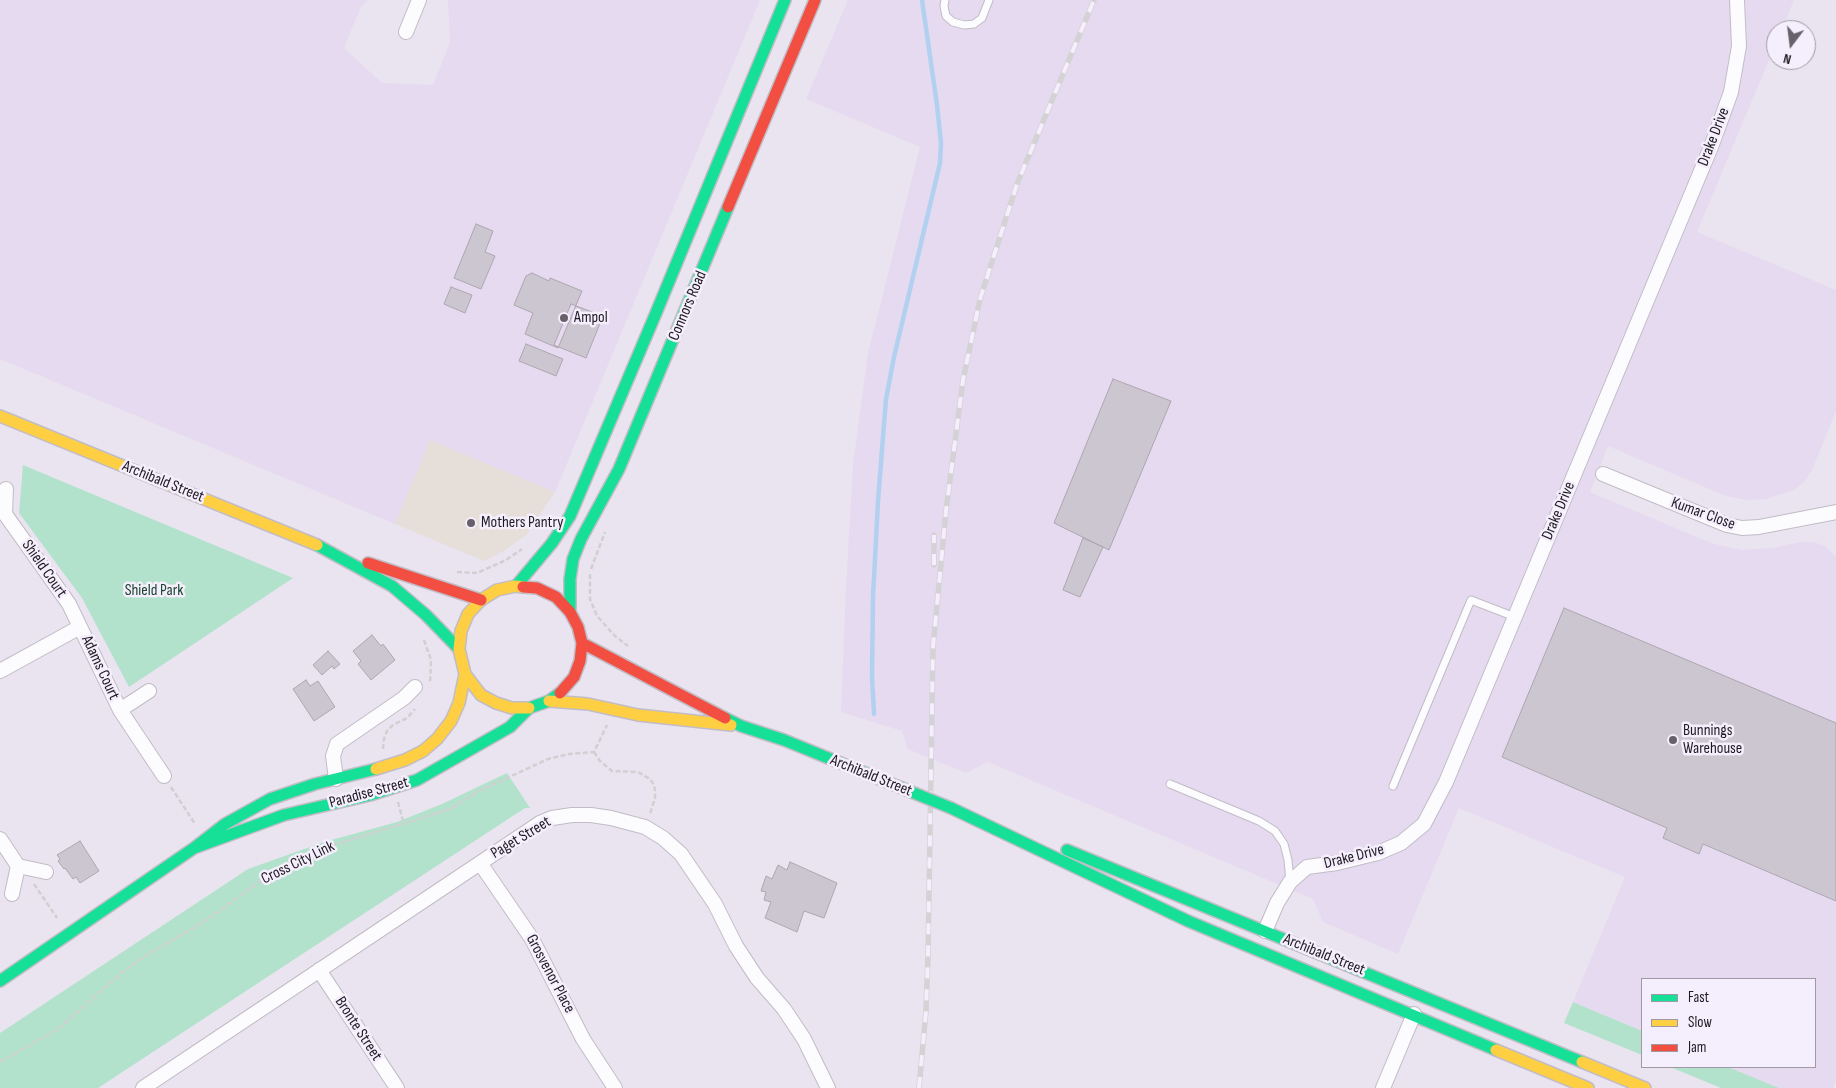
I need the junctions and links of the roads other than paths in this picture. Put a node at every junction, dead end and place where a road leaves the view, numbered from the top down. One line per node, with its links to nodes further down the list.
1 (420, 0): 7 (street)
2 (785, 0): 14 (street, Connors Road)
3 (815, 0): 16 (street, Connors Road)
4 (946, 0): 5 (lane)
5 (990, 0)
6 (1737, 0): 17 (street, Drake Drive)
7 (406, 32)
8 (0, 416): 13 (street, Archibald Street)
9 (1603, 474): 12 (street, Kumar Close)
10 (6, 489): 11 (street, Shield Court)
11 (2, 512): 18 (street, Shield Court)
12 (1836, 512)
13 (326, 549): 15 (street, Archibald Street); 20 (street, Archibald Street)
14 (516, 586): 15 (street); 16 (street)
15 (481, 600): 20 (street)
16 (570, 612): 19 (street)
17 (1515, 617): 32 (lane); 39 (street, Drake Drive)
18 (80, 627): 21 (street); 27 (street, Adams Court)
19 (582, 643): 25 (street); 28 (street, Archibald Street)
20 (458, 649): 22 (street)
21 (0, 671)
22 (465, 674): 26 (street); 30 (street, Paradise Street)
23 (415, 687): 30 (street, Paradise Street)
24 (149, 691): 27 (street, Adams Court)
25 (549, 701): 26 (street); 28 (street, Archibald Street)
26 (529, 708): 35 (street, Paradise Street)
27 (120, 710): 29 (street, Adams Court)
28 (741, 726): 33 (street, Archibald Street, bridge)
29 (164, 776)
30 (336, 779): 35 (street, Paradise Street)
31 (1170, 784): 39 (lane)
32 (1393, 786)
33 (1000, 830): 41 (street, Archibald Street); 42 (street, Archibald Street)
34 (0, 839): 37 (street)
35 (194, 848): 44 (street, Paradise Street)
36 (480, 863): 43 (street, Paget Street); 49 (street, Grosvenor Place); 50 (street, Paget Street)
37 (18, 866): 38 (street); 40 (street)
38 (46, 872)
39 (1290, 882): 41 (street, Drake Drive)
40 (12, 894)
41 (1265, 931): 42 (street); 45 (street, Archibald Street)
42 (1258, 949): 46 (street, Archibald Street)
43 (319, 970): 47 (street, Paget Street); 48 (street, Bronte Street)
44 (0, 981)
45 (1421, 995): 46 (street); 53 (street, Archibald Street)
46 (1414, 1014): 51 (street); 52 (street, Archibald Street)
47 (149, 1086)
48 (396, 1088)
49 (615, 1088)
50 (828, 1088)
51 (1383, 1088)
52 (1588, 1088)
53 (1645, 1088)

